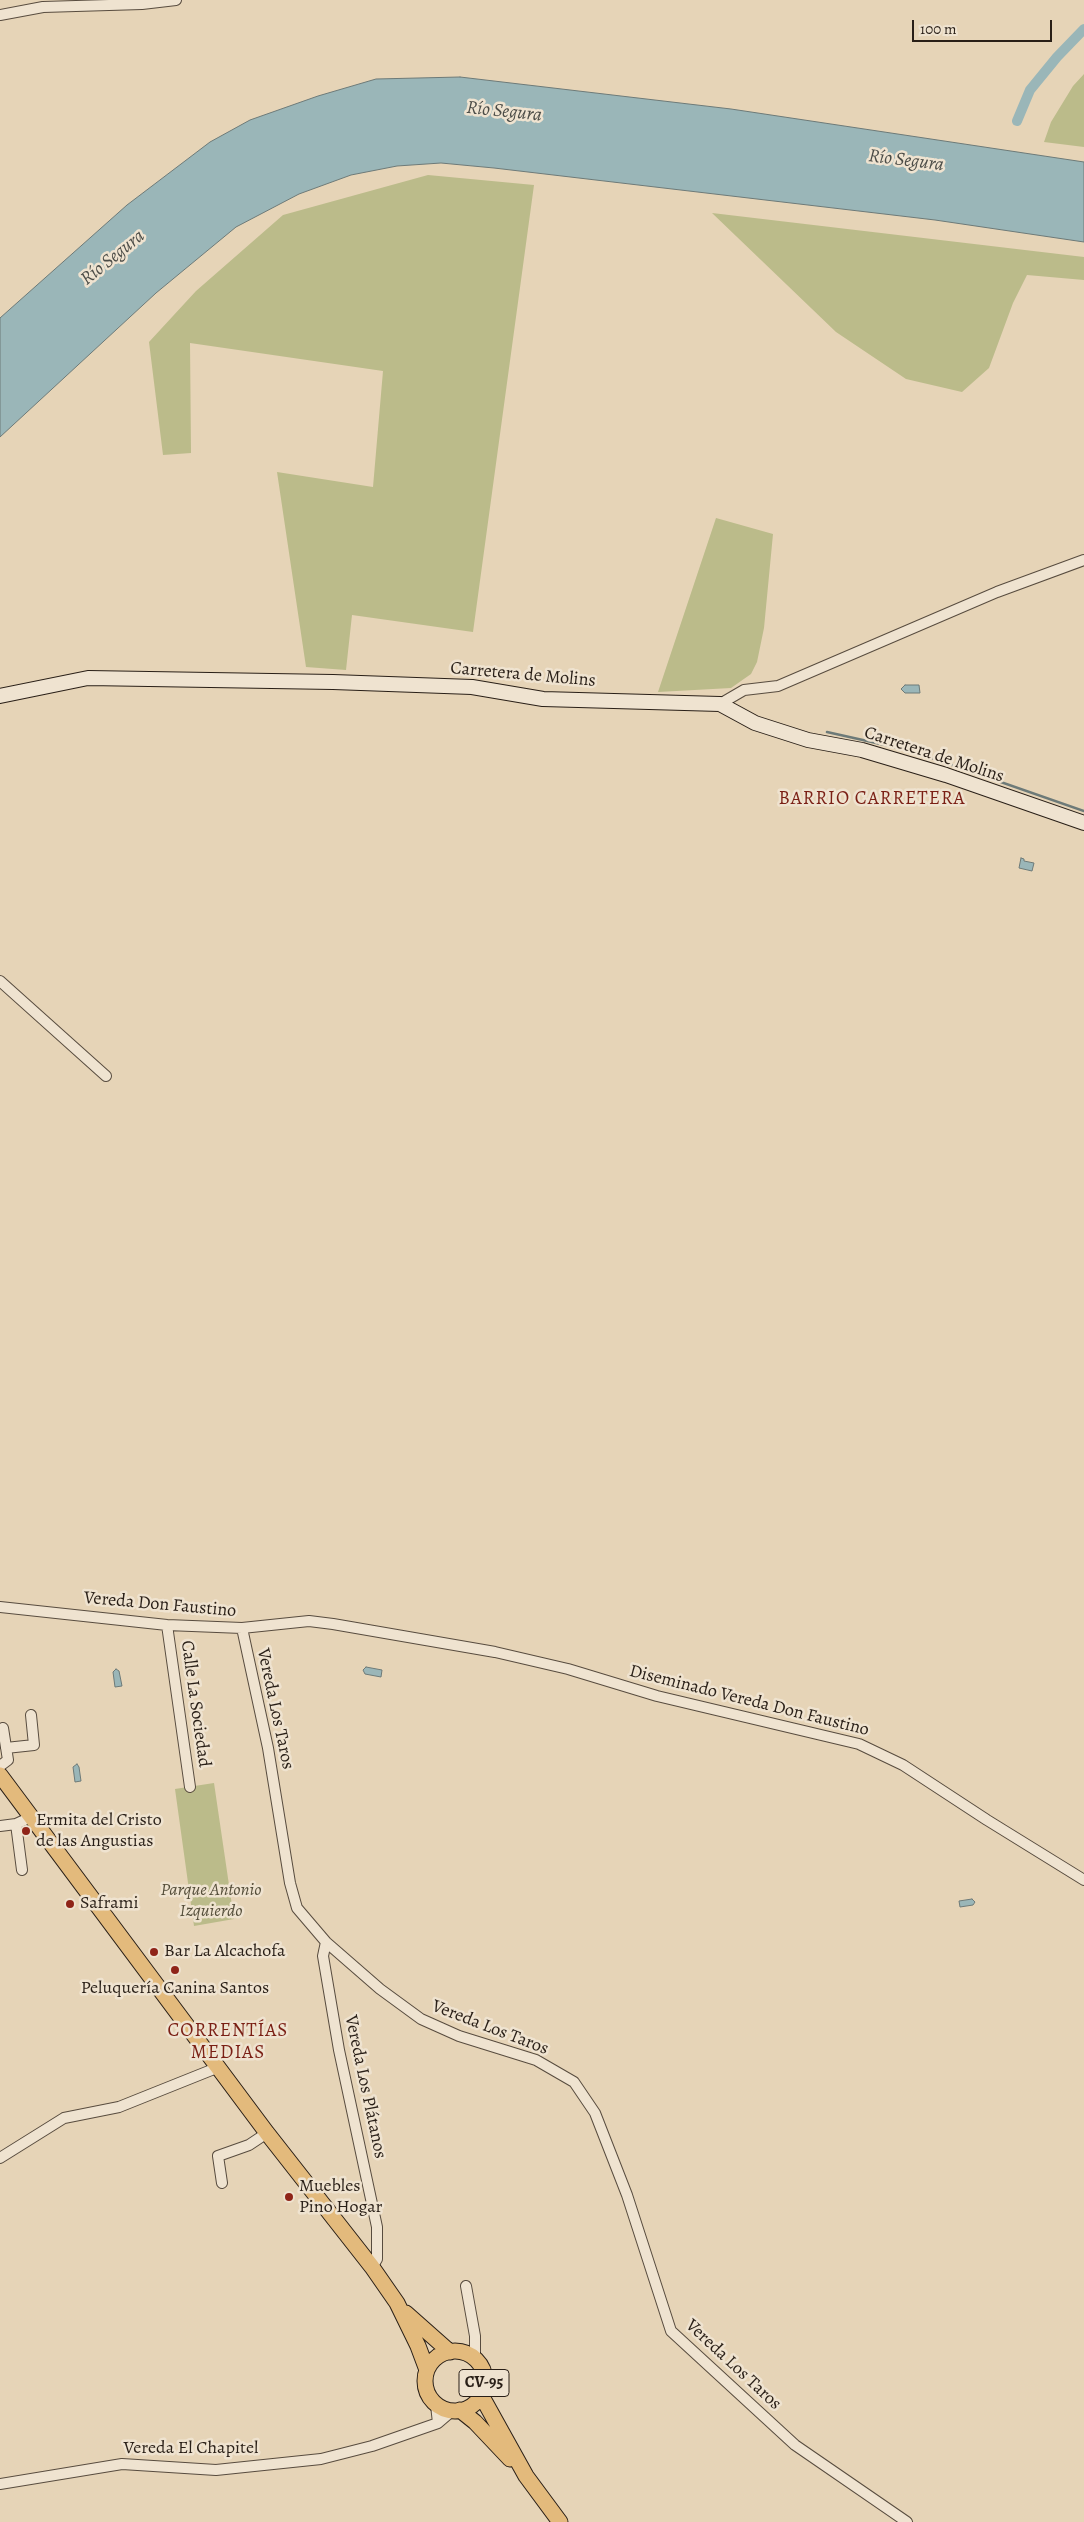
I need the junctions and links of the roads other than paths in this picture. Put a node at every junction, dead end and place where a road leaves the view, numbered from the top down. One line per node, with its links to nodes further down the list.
1 (176, 0): 2 (street)
2 (0, 15)
3 (1084, 560): 5 (street)
4 (0, 696): 5 (street, Carretera de Molins)
5 (720, 704): 6 (street, Carretera de Molins)
6 (1084, 823)
7 (0, 981): 8 (street)
8 (106, 1076)
9 (0, 1607): 10 (street, Vereda Don Faustino)
10 (167, 1625): 11 (street, Vereda Don Faustino); 18 (street, Calle La Sociedad)
11 (242, 1628): 12 (street, Vereda Don Faustino); 24 (street, Vereda Los Taros)
12 (464, 1646): 23 (street, Diseminado Vereda Don Faustino)
13 (31, 1715): 15 (street)
14 (3, 1728): 15 (street)
15 (6, 1748): 16 (street)
16 (0, 1766)
17 (0, 1775): 19 (main road, CV-95)
18 (190, 1787)
19 (31, 1817): 20 (street); 25 (main road, CV-95)
20 (16, 1824): 21 (street); 22 (street)
21 (0, 1826)
22 (22, 1870)
23 (1084, 1880)
24 (326, 1942): 29 (street, Vereda Los Plátanos); 42 (street, Vereda Los Taros)
25 (219, 2067): 26 (main road, CV-95); 27 (street)
26 (267, 2133): 28 (street); 29 (main road, CV-95)
27 (0, 2158)
28 (222, 2183)
29 (372, 2267): 31 (main road, CV-95)
30 (466, 2286): 33 (street)
31 (397, 2303): 32 (main road, CV-95); 34 (main road, CV-95)
32 (450, 2352): 33 (main road, CV-95); 34 (main road, CV-95)
33 (475, 2360): 35 (main road, CV-95)
34 (427, 2370): 36 (main road, CV-95)
35 (481, 2395): 37 (main road, CV-95); 39 (main road, CV-95)
36 (436, 2405): 37 (main road, CV-95); 38 (street)
37 (456, 2411): 38 (street, Vereda El Chapitel); 39 (main road, CV-95)
38 (438, 2424): 40 (street, Vereda El Chapitel)
39 (526, 2476): 41 (main road, CV-95)
40 (0, 2484)
41 (560, 2522)
42 (907, 2522)

